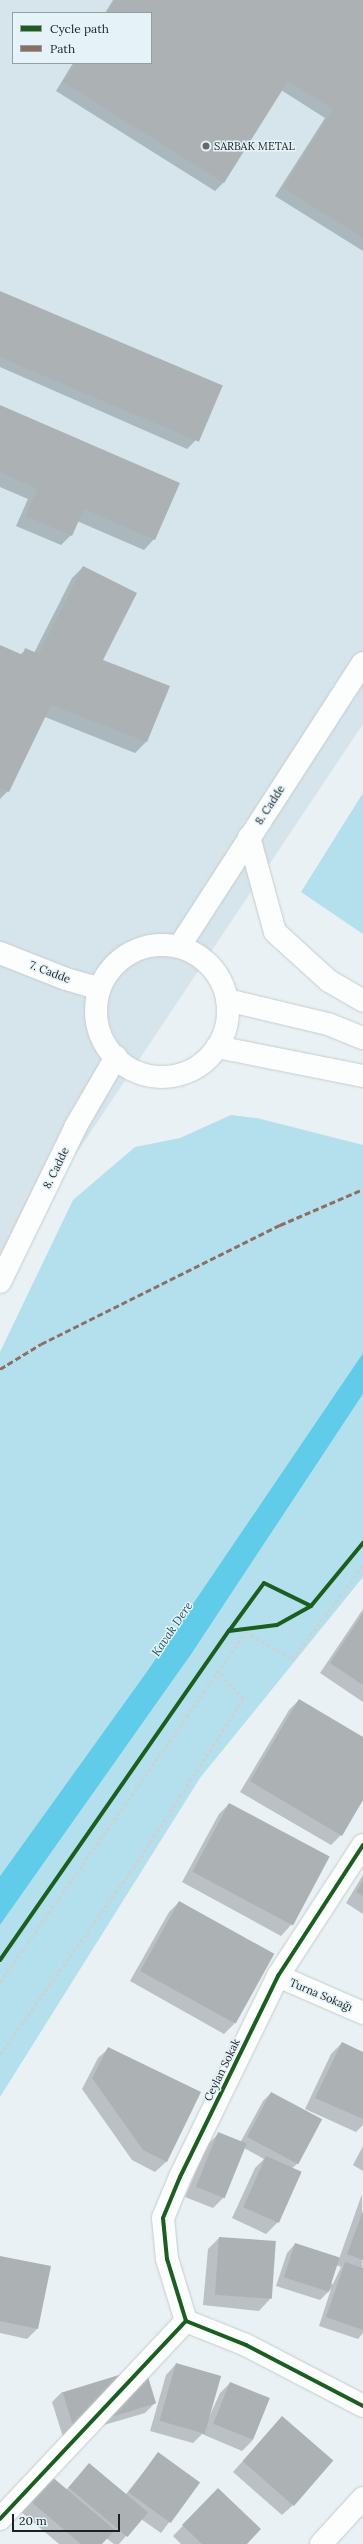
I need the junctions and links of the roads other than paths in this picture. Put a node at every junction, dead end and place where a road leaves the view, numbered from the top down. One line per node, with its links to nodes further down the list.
1 (363, 663): 2 (street, 8. Cadde)
2 (249, 837): 3 (street, 8. Cadde); 7 (street)
3 (179, 947): 5 (street); 6 (street)
4 (0, 953): 5 (street, 7. Cadde)
5 (100, 989): 10 (street)
6 (227, 1000): 8 (street); 9 (street)
7 (363, 1001)
8 (363, 1038)
9 (217, 1047): 10 (street); 11 (street)
10 (116, 1057): 12 (street, 8. Cadde)
11 (363, 1076)
12 (0, 1282)
13 (363, 1845): 14 (street, Ceylan Sokak)
14 (278, 1976): 15 (street, Turna Sokağı); 16 (street, Ceylan Sokak)
15 (363, 2013)
16 (186, 2322): 17 (street); 19 (street)
17 (363, 2406)
18 (363, 2499): 20 (street)
19 (0, 2519)
20 (321, 2544)

